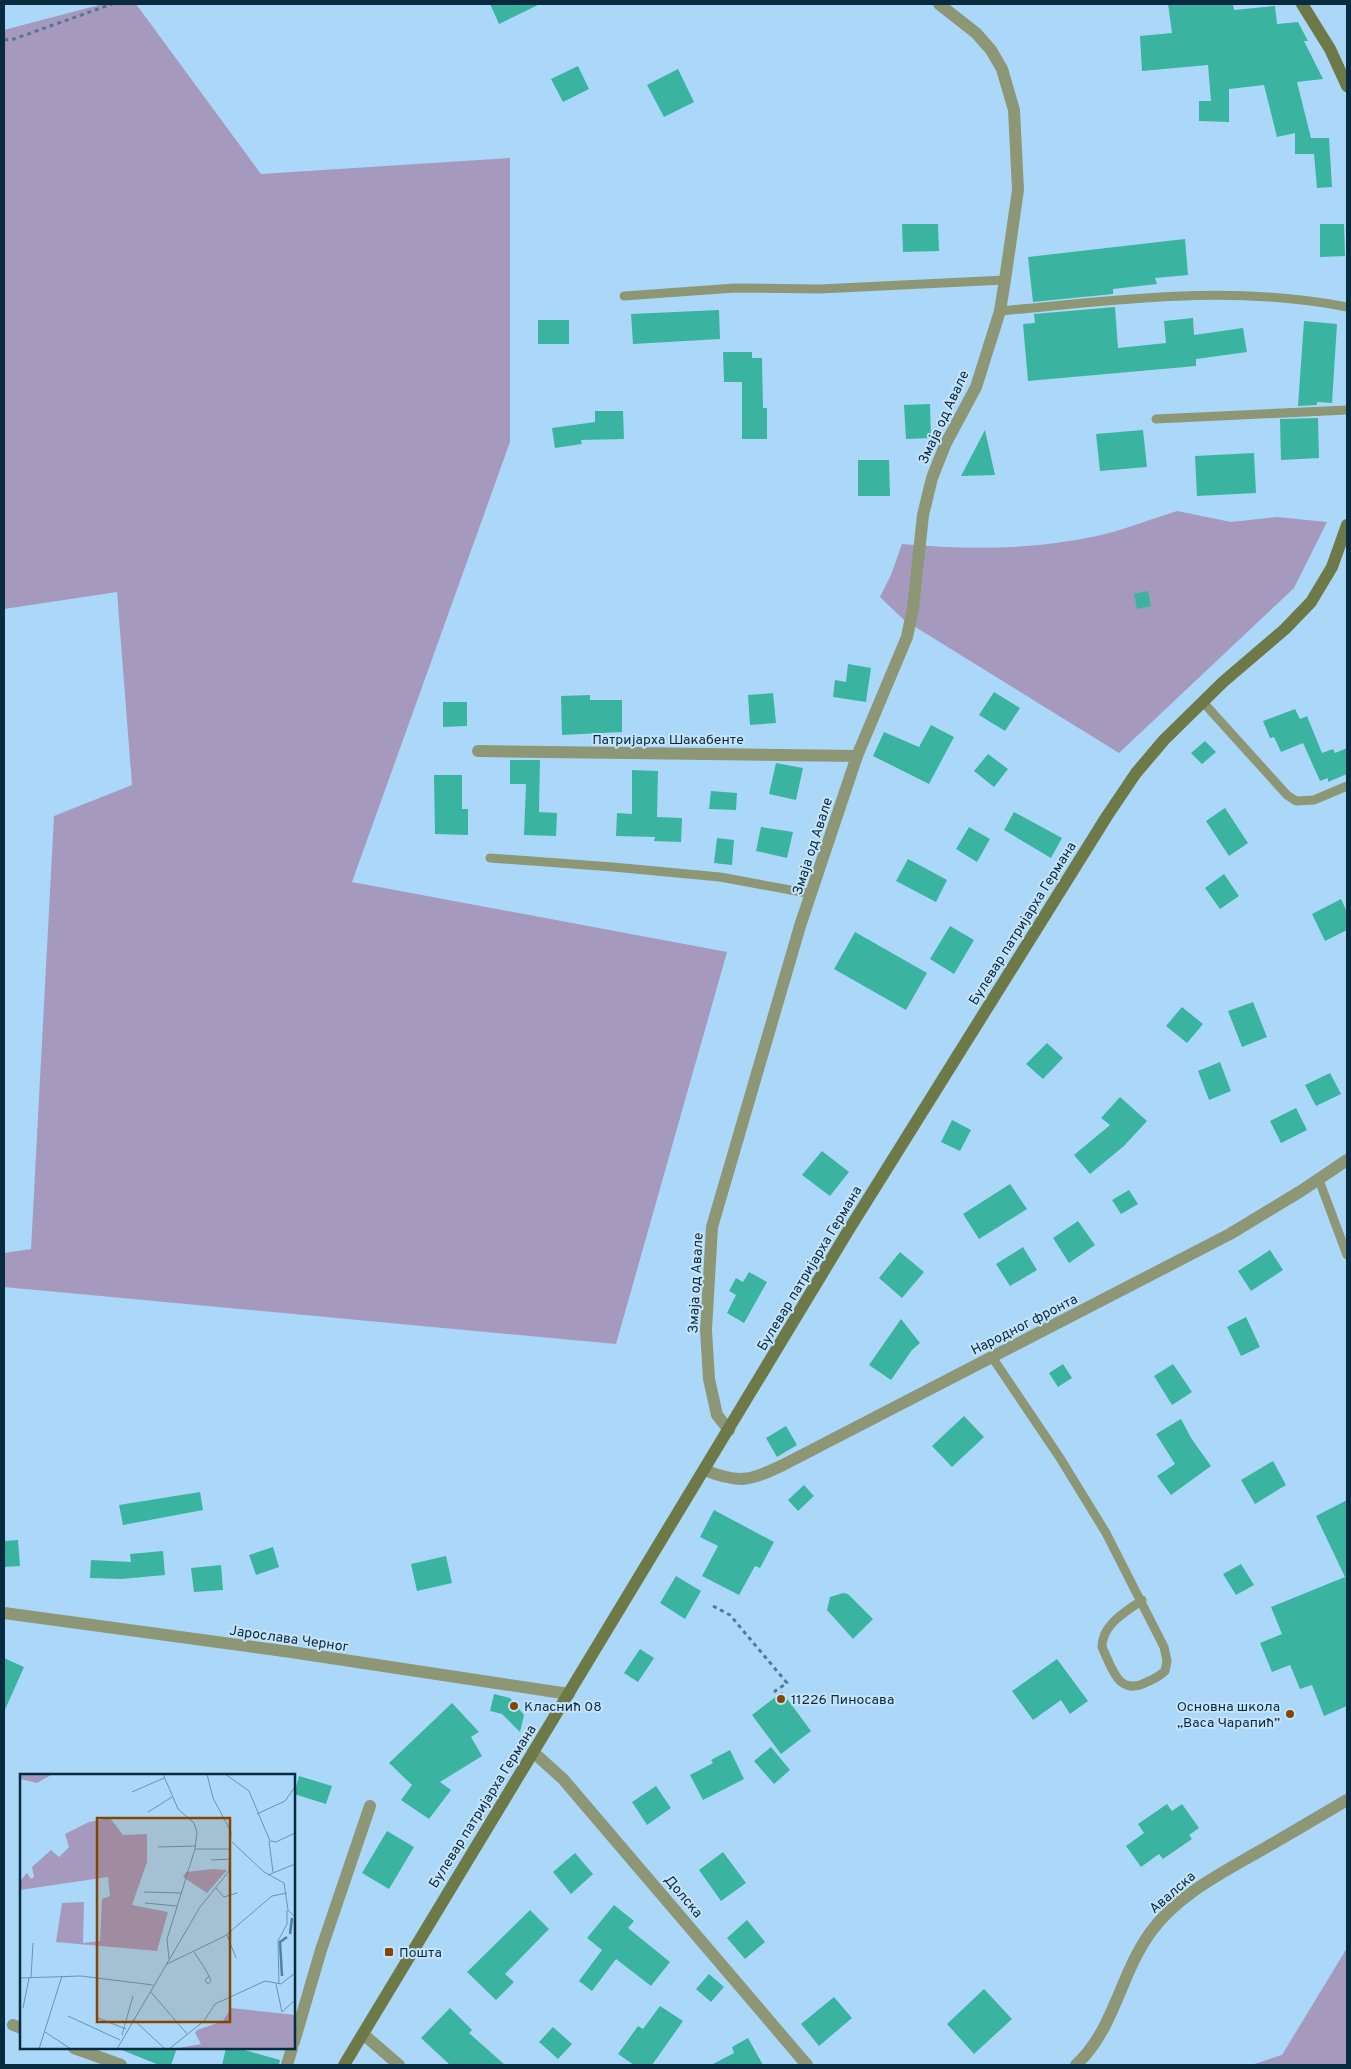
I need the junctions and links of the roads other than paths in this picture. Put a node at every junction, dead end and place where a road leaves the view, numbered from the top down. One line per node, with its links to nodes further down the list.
1 (939, 4): 4 (street, Змаја од Авале)
2 (1302, 4): 3 (main road)
3 (1347, 86)
4 (1005, 280): 5 (lane); 7 (street, Змаја од Авале)
5 (624, 296)
6 (1347, 307): 7 (lane)
7 (1000, 311): 13 (street, Змаја од Авале)
8 (1347, 410): 9 (lane)
9 (1156, 419)
10 (1347, 525): 11 (main road, Булевар патријарха Германа)
11 (1202, 702): 14 (lane); 21 (main road, Булевар патријарха Германа)
12 (478, 751): 13 (street, Патријарха Шакабенте)
13 (857, 756): 16 (street, Змаја од Авале)
14 (1347, 786)
15 (490, 858): 16 (lane)
16 (812, 894): 21 (street, Змаја од Авале)
17 (1347, 1160): 18 (street, Народног фронта)
18 (1319, 1180): 19 (lane); 20 (street, Народног фронта)
19 (1347, 1255)
20 (992, 1357): 22 (street, Народног фронта); 23 (lane)
21 (728, 1430): 22 (main road, Булевар патријарха Германа)
22 (704, 1470): 25 (main road, Булевар патријарха Германа)
23 (1142, 1600): 23 (lane)
24 (4, 1614): 25 (street, Јарослава Черног)
25 (569, 1694): 26 (main road, Булевар патријарха Германа)
26 (533, 1752): 29 (main road, Булевар патријарха Германа); 37 (street, Долска)
27 (1347, 1800): 38 (street, Авалска)
28 (370, 1806): 30 (street)
29 (363, 2034): 35 (main road, Булевар патријарха Германа); 36 (street)
30 (295, 2039)
31 (77, 2049): 33 (street)
32 (292, 2049): 34 (street)
33 (121, 2065)
34 (287, 2065)
35 (344, 2065)
36 (399, 2065)
37 (807, 2065)
38 (1076, 2065)

